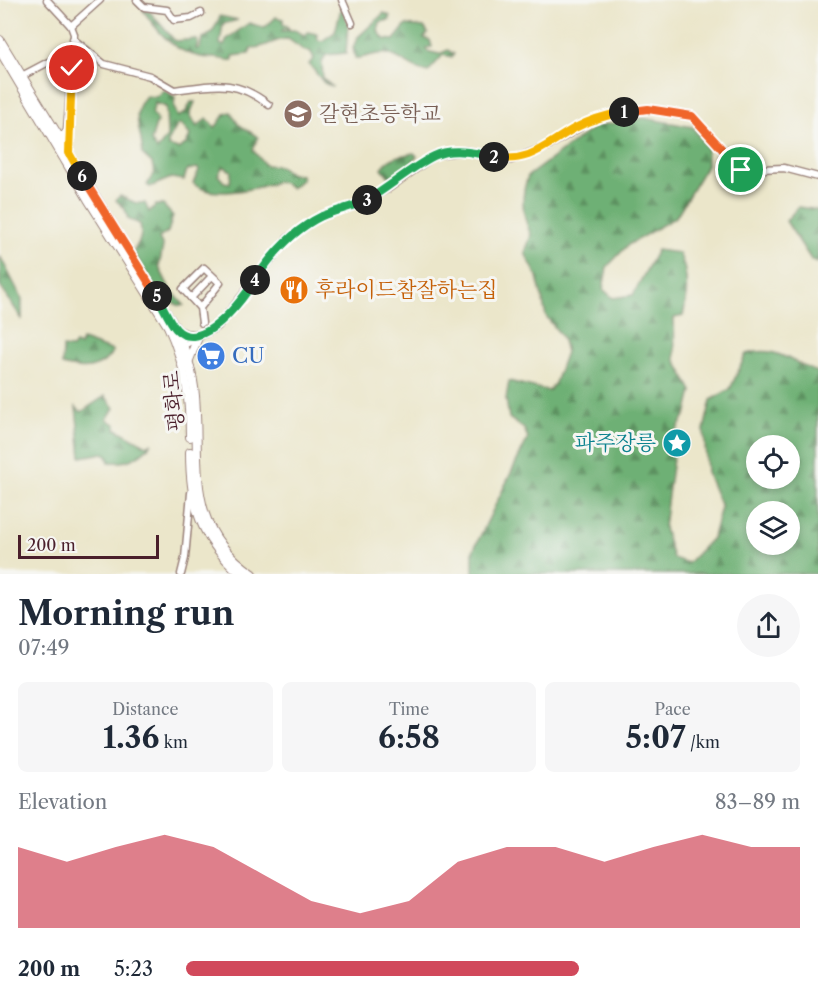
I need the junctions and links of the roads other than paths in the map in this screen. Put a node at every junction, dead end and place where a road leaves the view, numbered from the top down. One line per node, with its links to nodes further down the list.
1 (47, 0): 7 (street)
2 (100, 0): 7 (street)
3 (137, 0): 5 (street)
4 (342, 0): 6 (street)
5 (201, 13)
6 (352, 23)
7 (71, 26): 8 (street)
8 (74, 39): 10 (street); 13 (street)
9 (0, 40): 12 (main road, 평화로)
10 (73, 50): 12 (street); 14 (street)
11 (0, 51): 12 (main road, 평화로)
12 (19, 78): 15 (main road, 평화로); 24 (main road, 평화로)
13 (269, 105)
14 (68, 132): 15 (main road); 16 (main road)
15 (58, 136): 16 (main road, 평화로)
16 (69, 153): 22 (main road, 평화로)
17 (818, 177): 23 (street)
18 (212, 276): 19 (street); 19 (street); 20 (street)
19 (191, 298): 20 (street)
20 (200, 308): 21 (street)
21 (202, 323)
22 (177, 330): 23 (main road); 24 (main road, 평화로)
23 (199, 334): 24 (street); 25 (main road)
24 (181, 347): 25 (main road, 평화로); 26 (main road, 평화로)
25 (189, 362): 29 (main road, 평화로)
26 (191, 492): 27 (street); 28 (main road, 평화로)
27 (181, 574)
28 (241, 574)
29 (253, 574)

